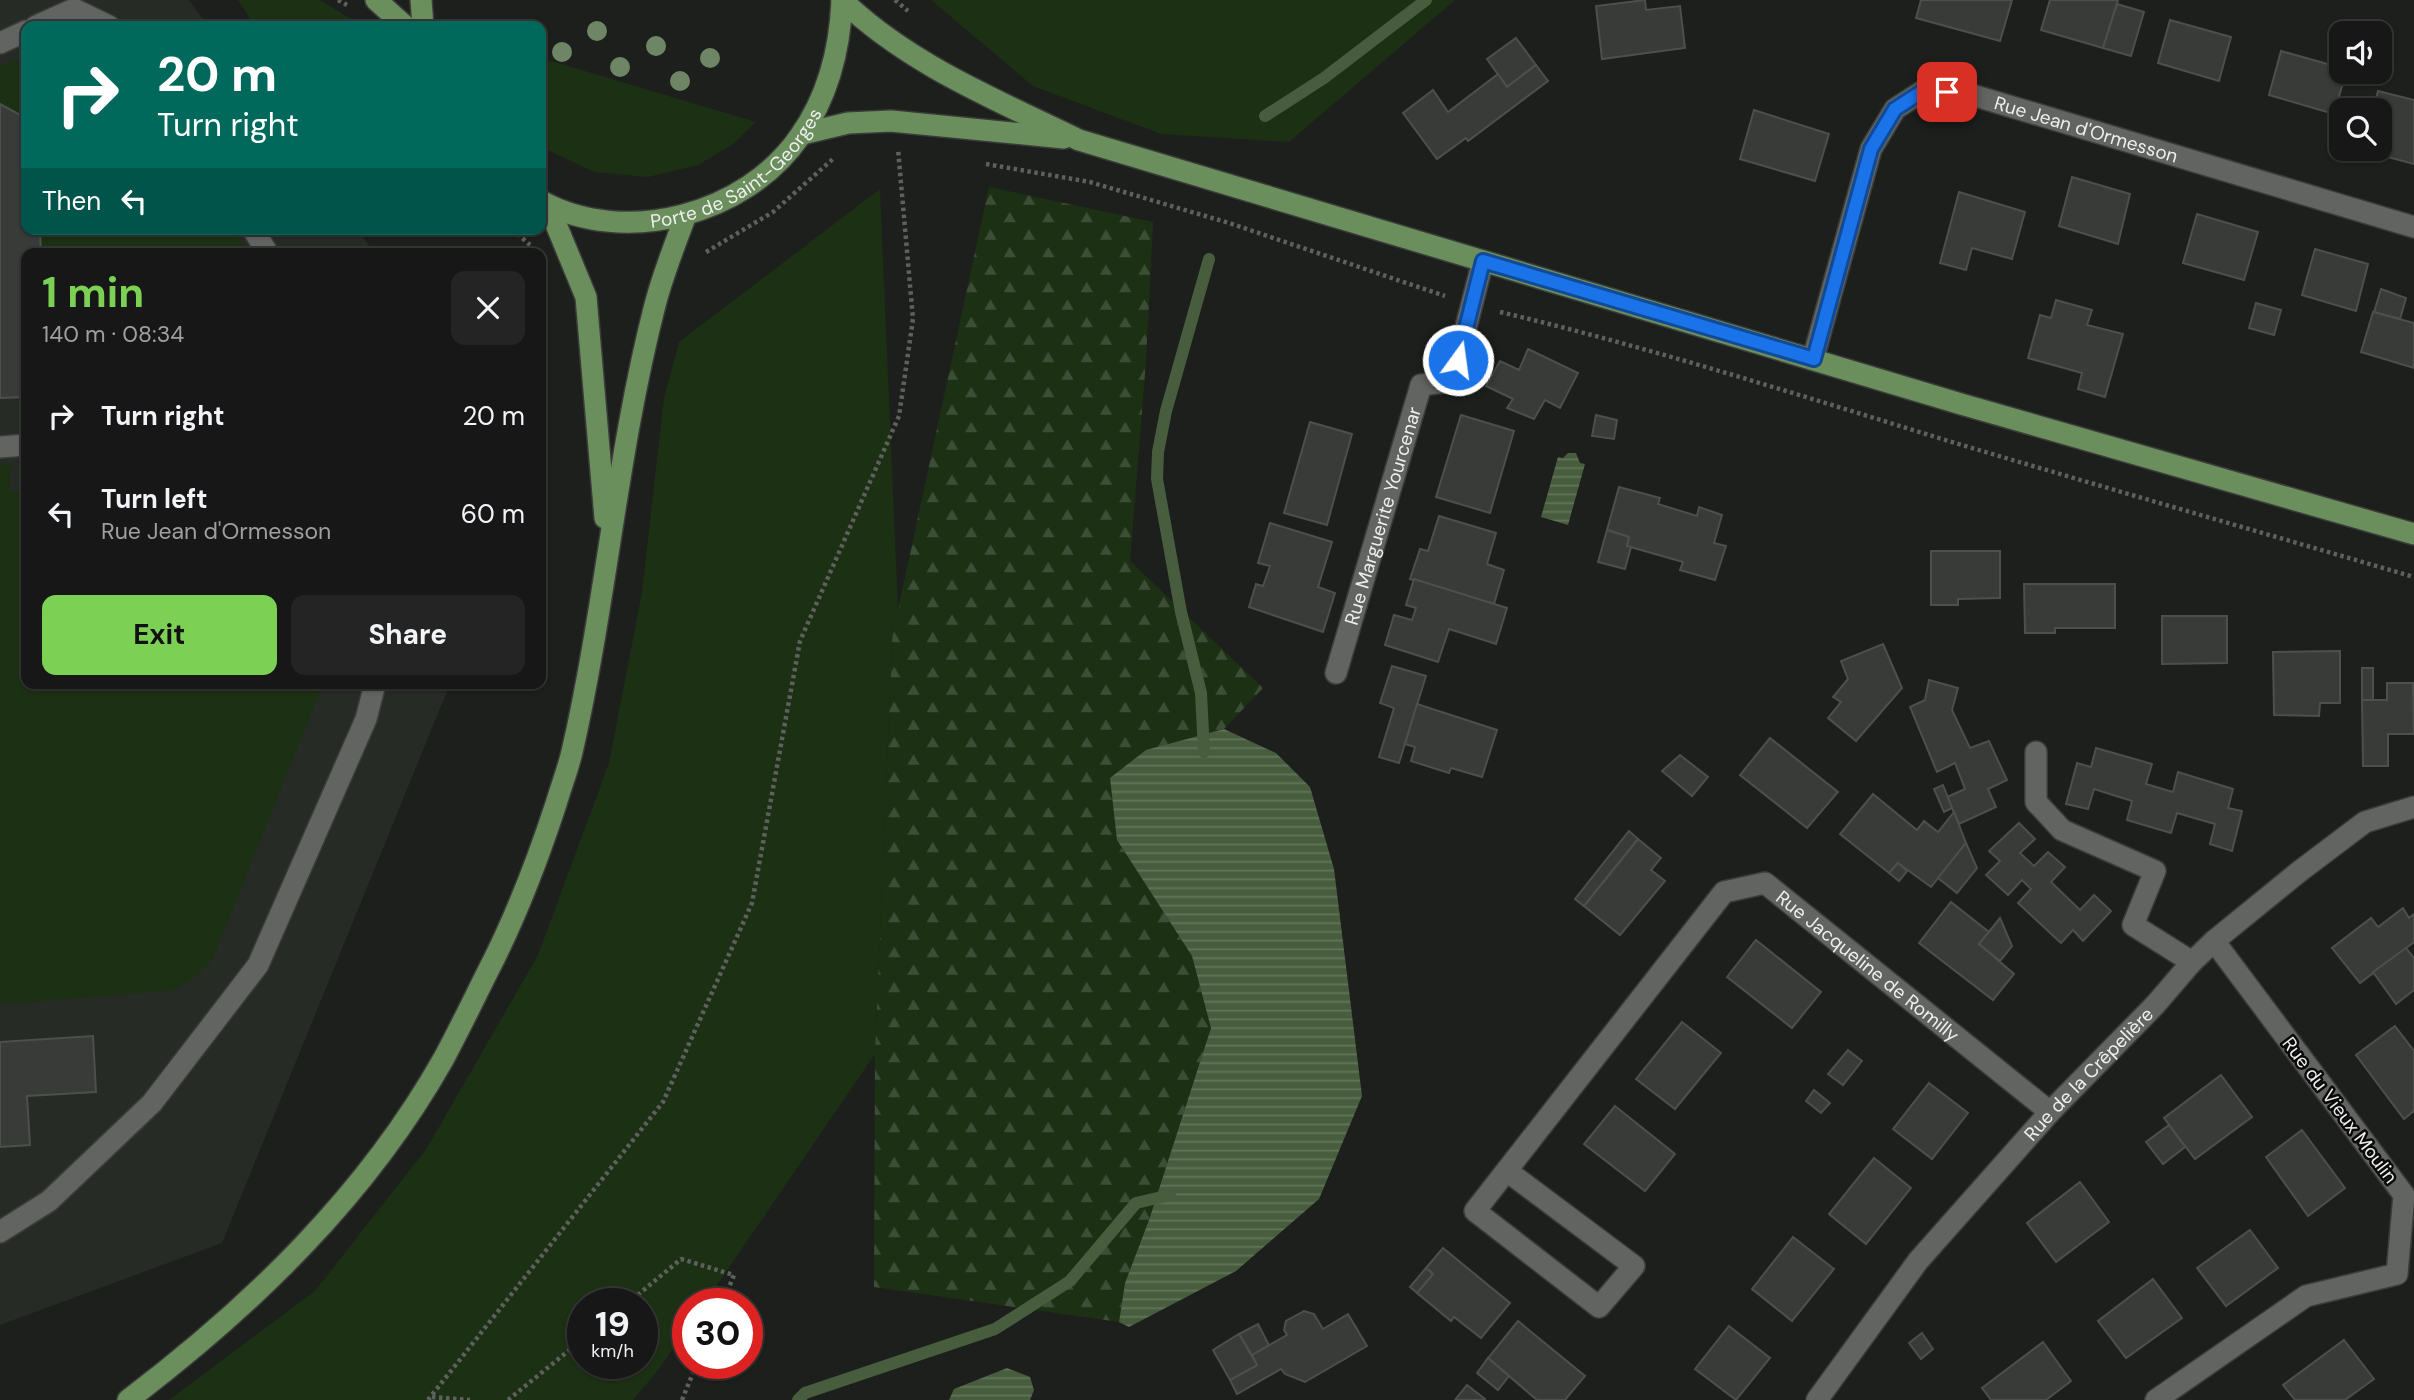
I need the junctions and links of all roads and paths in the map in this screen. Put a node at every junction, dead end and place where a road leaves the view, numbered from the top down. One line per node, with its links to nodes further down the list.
1 (376, 0): 7 (main road)
2 (421, 0): 8 (main road)
3 (842, 0): 12 (main road, Porte de Saint-Georges); 13 (main road)
4 (70, 5): 5 (street); 6 (street)
5 (44, 21)
6 (100, 21)
7 (399, 21)
8 (423, 21)
9 (21, 33): 10 (street)
10 (0, 43)
11 (891, 121): 12 (main road); 13 (main road); 14 (path)
12 (802, 134): 21 (main road, Porte de Saint-Georges)
13 (1079, 140): 24 (main road)
14 (898, 148): 15 (path); 16 (path); 45 (path)
15 (886, 149)
16 (912, 150)
17 (839, 153): 23 (path)
18 (980, 163): 25 (path)
19 (546, 203): 21 (main road, Porte de Saint-Georges)
20 (546, 205): 30 (main road)
21 (686, 215): 30 (main road)
22 (2414, 227): 26 (street, Rue Jean d'Ormesson)
23 (700, 256)
24 (1483, 261): 25 (street, Rue Marguerite Yourcenar); 26 (main road)
25 (1472, 305): 31 (path); 32 (street, Rue Marguerite Yourcenar)
26 (1814, 359): 29 (main road)
27 (21, 445): 28 (street)
28 (0, 447)
29 (2414, 534)
30 (608, 544): 46 (main road)
31 (2414, 578)
32 (1336, 673)
33 (374, 689): 40 (street)
34 (2036, 752): 37 (street)
35 (2414, 807): 36 (street, Rue de la Crêpelière)
36 (2214, 941): 37 (street, Rue de la Crêpelière); 51 (street, Rue du Vieux Moulin)
37 (2192, 962): 38 (street, Rue de la Crêpelière)
38 (2050, 1112): 39 (street, Rue Jacqueline de Romilly); 50 (street, Rue de la Crêpelière)
39 (1507, 1171): 39 (street, Rue Jacqueline de Romilly)
40 (0, 1231)
41 (646, 1288): 42 (path)
42 (729, 1288)
43 (567, 1352): 48 (path)
44 (690, 1379): 49 (path)
45 (430, 1399): 47 (path)
46 (128, 1400)
47 (470, 1400)
48 (508, 1400)
49 (681, 1400)
50 (1817, 1400)
51 (2156, 1400)

